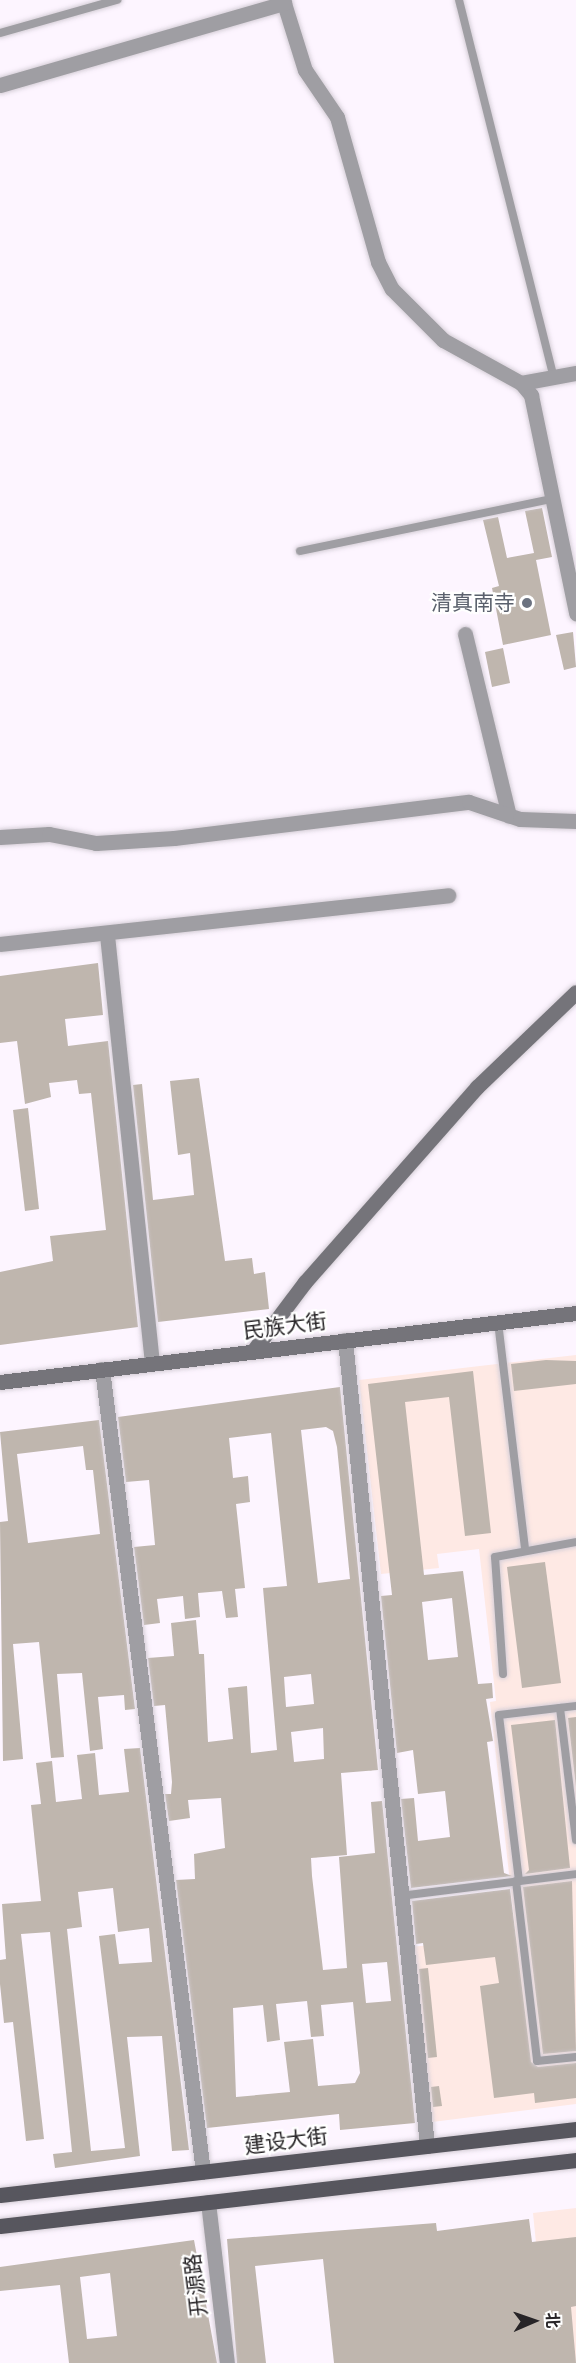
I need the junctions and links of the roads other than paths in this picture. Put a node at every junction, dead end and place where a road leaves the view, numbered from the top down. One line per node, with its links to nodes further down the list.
1 (117, 0): 4 (lane)
2 (459, 0): 7 (lane)
3 (284, 1): 5 (street); 8 (street)
4 (0, 33)
5 (0, 85)
6 (576, 373): 7 (street)
7 (554, 377): 8 (street)
8 (521, 383): 9 (street)
9 (552, 499): 10 (lane); 11 (street)
10 (300, 551)
11 (576, 613)
12 (465, 634): 13 (street)
13 (509, 816): 14 (street); 15 (street)
14 (576, 821)
15 (0, 837)
16 (448, 895): 17 (street)
17 (107, 935): 18 (street); 24 (street)
18 (0, 944)
19 (576, 992): 23 (main road)
20 (576, 1313): 21 (main road, 民族大街)
21 (498, 1322): 22 (main road, 民族大街); 28 (lane)
22 (345, 1340): 23 (main road, 民族大街); 35 (street)
23 (253, 1350): 24 (main road, 民族大街)
24 (152, 1363): 25 (main road, 民族大街)
25 (102, 1369): 26 (main road, 民族大街); 40 (street)
26 (0, 1382)
27 (576, 1542): 28 (lane)
28 (525, 1548): 29 (lane)
29 (503, 1674)
30 (576, 1706): 31 (lane)
31 (560, 1708): 32 (lane); 34 (lane)
32 (576, 1840)
33 (576, 1874): 34 (lane)
34 (518, 1881): 35 (lane); 36 (lane)
35 (399, 1896): 38 (street)
36 (576, 2057)
37 (576, 2129): 38 (main road, 建设大街)
38 (427, 2146): 40 (main road, 建设大街)
39 (576, 2160): 42 (main road)
40 (203, 2172): 41 (main road, 建设大街)
41 (0, 2195)
42 (208, 2202): 43 (main road); 44 (street, 开源路)
43 (0, 2226)
44 (226, 2363)

